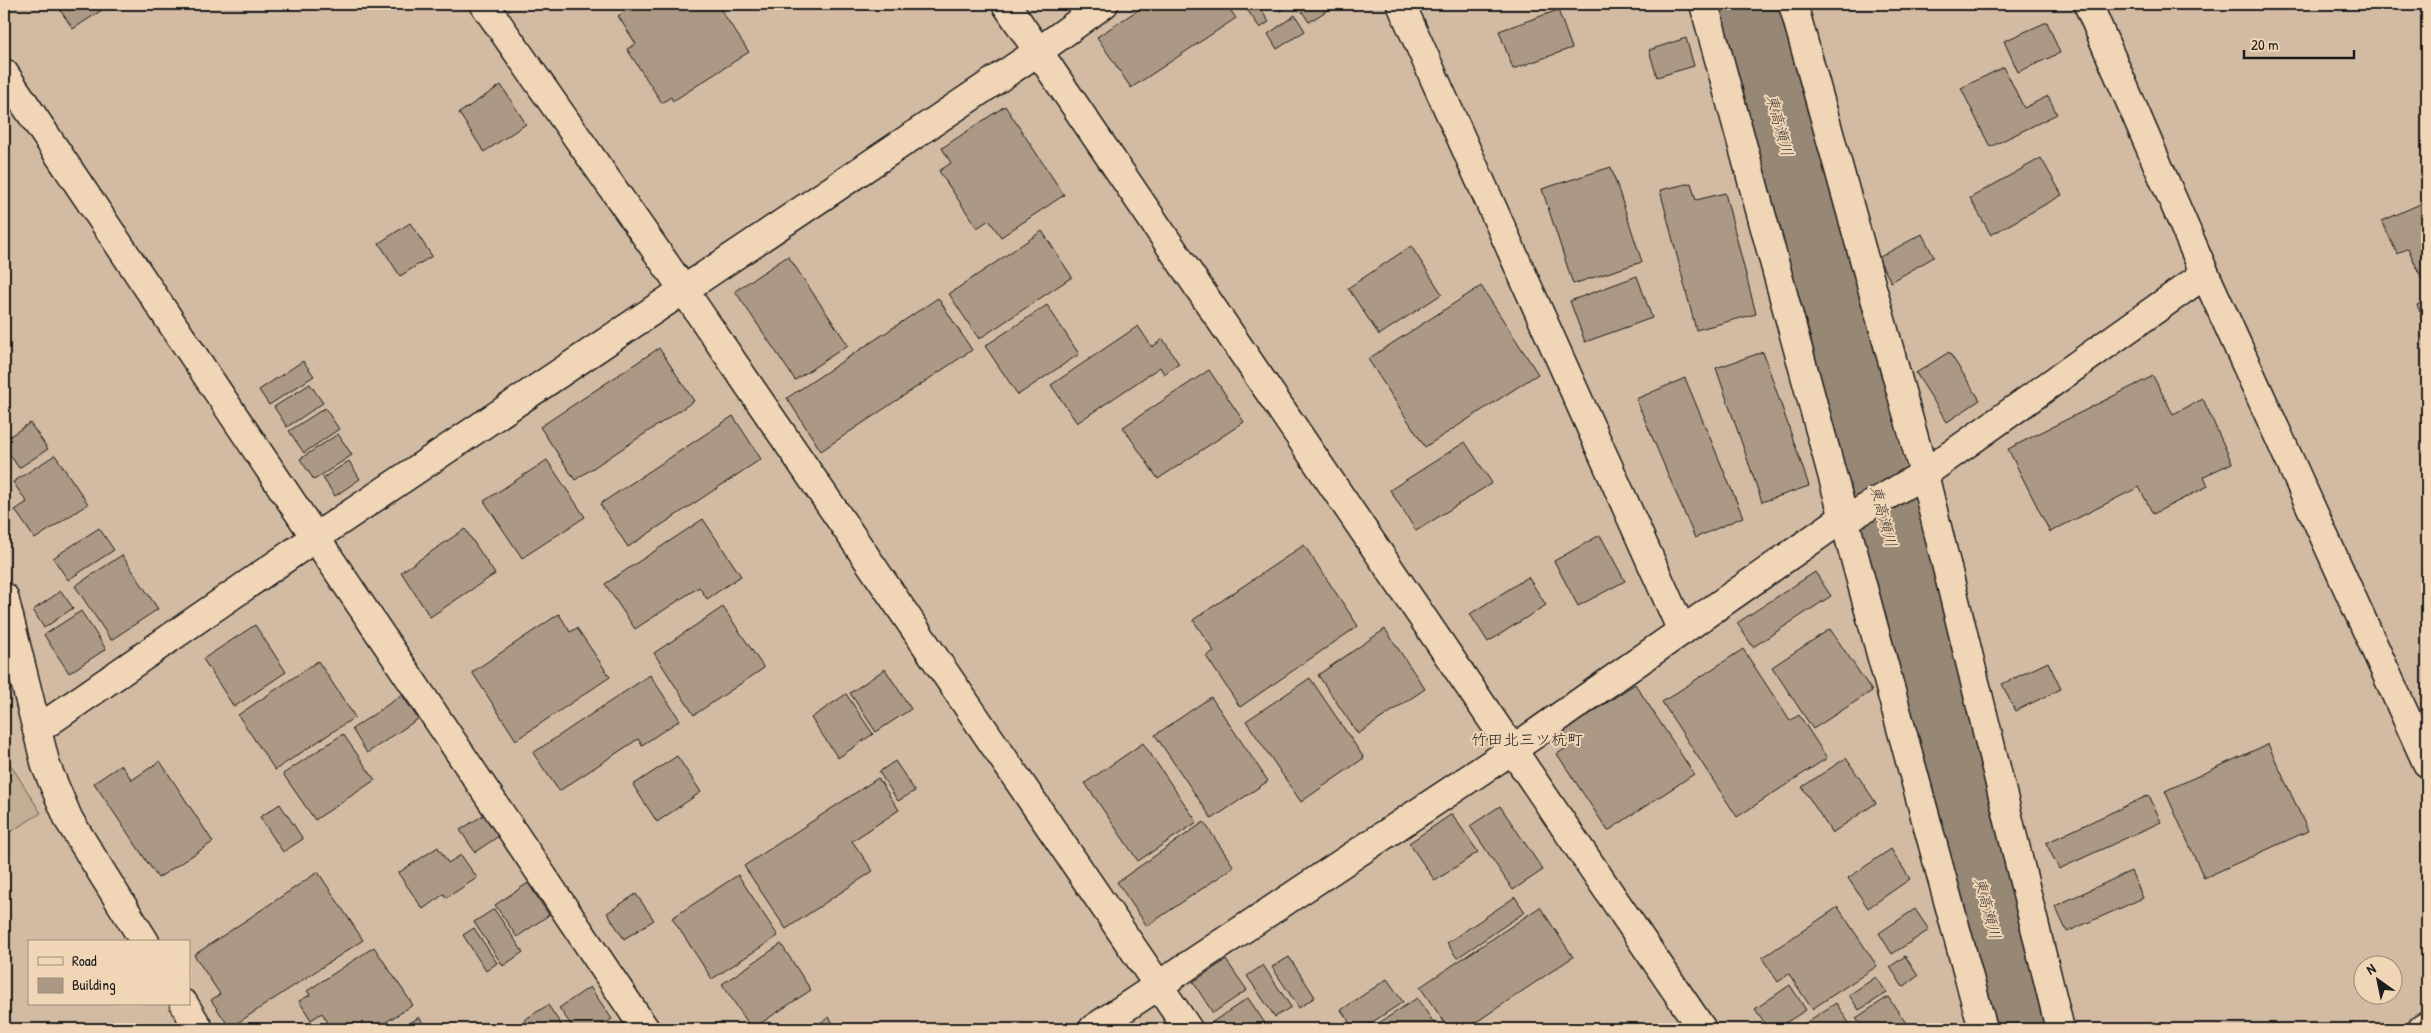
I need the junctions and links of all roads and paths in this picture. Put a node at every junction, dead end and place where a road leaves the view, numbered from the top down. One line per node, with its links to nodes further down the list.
1 (484, 4): 11 (street)
2 (1006, 4): 8 (street)
3 (1104, 4): 8 (street)
4 (1401, 4): 16 (street)
5 (1704, 4): 13 (street)
6 (1793, 4): 12 (street)
7 (2088, 4): 10 (street)
8 (1038, 52): 11 (street); 18 (street)
9 (4, 73): 14 (street)
10 (2205, 274): 12 (street); 19 (street)
11 (683, 289): 14 (street); 21 (street)
12 (1918, 478): 13 (street); 30 (street)
13 (1849, 516): 16 (street); 29 (street)
14 (316, 537): 17 (street); 25 (street)
15 (4, 597): 17 (street)
16 (1682, 631): 18 (street)
17 (37, 730): 20 (street)
18 (1512, 750): 21 (street); 28 (street)
19 (2427, 763)
20 (144, 940)
21 (1159, 986): 26 (street); 27 (street)
22 (185, 1006): 24 (street)
23 (2427, 1026): 31 (street)
24 (200, 1029)
25 (645, 1029)
26 (1093, 1029)
27 (1188, 1029)
28 (1702, 1029)
29 (1983, 1029)
30 (2060, 1029)
31 (2422, 1029)

